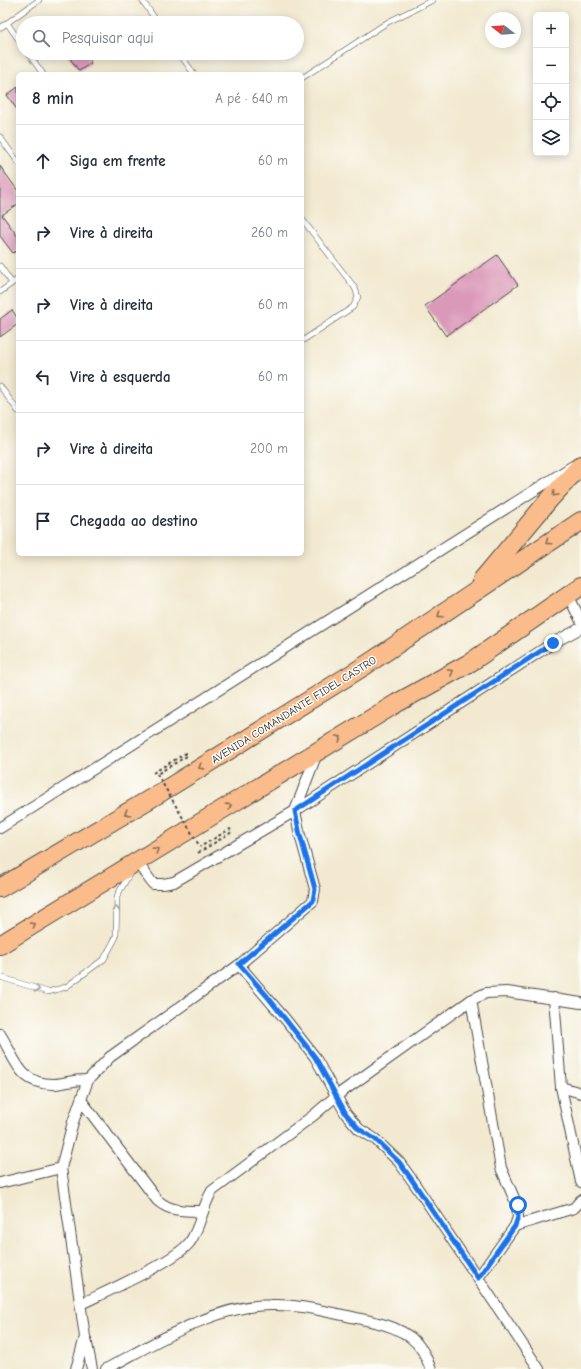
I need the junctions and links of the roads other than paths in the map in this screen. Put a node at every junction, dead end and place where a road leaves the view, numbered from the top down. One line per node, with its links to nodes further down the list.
1 (39, 0): 4 (lane)
2 (142, 0): 5 (lane)
3 (433, 0): 14 (lane)
4 (17, 16)
5 (153, 16)
6 (16, 17): 7 (lane)
7 (7, 23): 8 (lane); 9 (lane)
8 (0, 28)
9 (16, 36)
10 (33, 60): 12 (lane)
11 (185, 60): 13 (lane)
12 (42, 72)
13 (193, 72)
14 (304, 77)
15 (0, 137): 16 (lane)
16 (16, 159)
17 (304, 222): 22 (lane)
18 (0, 266): 20 (lane)
19 (16, 280): 20 (lane)
20 (12, 283): 21 (lane)
21 (0, 292)
22 (304, 340)
23 (0, 386): 24 (lane)
24 (16, 408)
25 (581, 461): 34 (street)
26 (581, 465): 29 (highway, one-way to 29)
27 (581, 521): 29 (highway, AVENIDA COMANDANTE FIDEL CASTRO, one-way to 29)
28 (575, 591): 30 (street); 32 (highway, one-way to 28)
29 (470, 594): 36 (highway, AVENIDA COMANDANTE FIDEL CASTRO, one-way to 36)
30 (581, 621)
31 (581, 628): 33 (street)
32 (318, 752): 33 (street); 35 (highway, one-way to 32)
33 (295, 811): 35 (street); 38 (street)
34 (0, 828)
35 (137, 862): 37 (highway, one-way to 35); 39 (lane, one-way to 35)
36 (0, 888)
37 (0, 946)
38 (239, 964): 44 (street); 47 (street)
39 (0, 977)
40 (554, 998): 41 (street); 42 (street); 45 (street)
41 (471, 1000): 47 (street); 54 (street)
42 (581, 1003)
43 (0, 1034): 44 (street)
44 (88, 1080): 48 (street)
45 (561, 1087): 46 (street); 50 (street)
46 (581, 1093)
47 (336, 1096): 53 (street); 55 (street)
48 (81, 1100): 49 (street); 53 (street)
49 (61, 1168): 51 (street); 56 (street)
50 (581, 1182)
51 (0, 1183)
52 (581, 1200): 54 (street)
53 (203, 1211): 56 (street)
54 (515, 1226): 55 (street)
55 (478, 1278): 62 (street)
56 (81, 1304): 57 (street)
57 (85, 1337): 58 (street); 59 (street)
58 (76, 1369)
59 (92, 1369)
60 (106, 1369): 61 (street)
61 (431, 1369)
62 (539, 1369)

